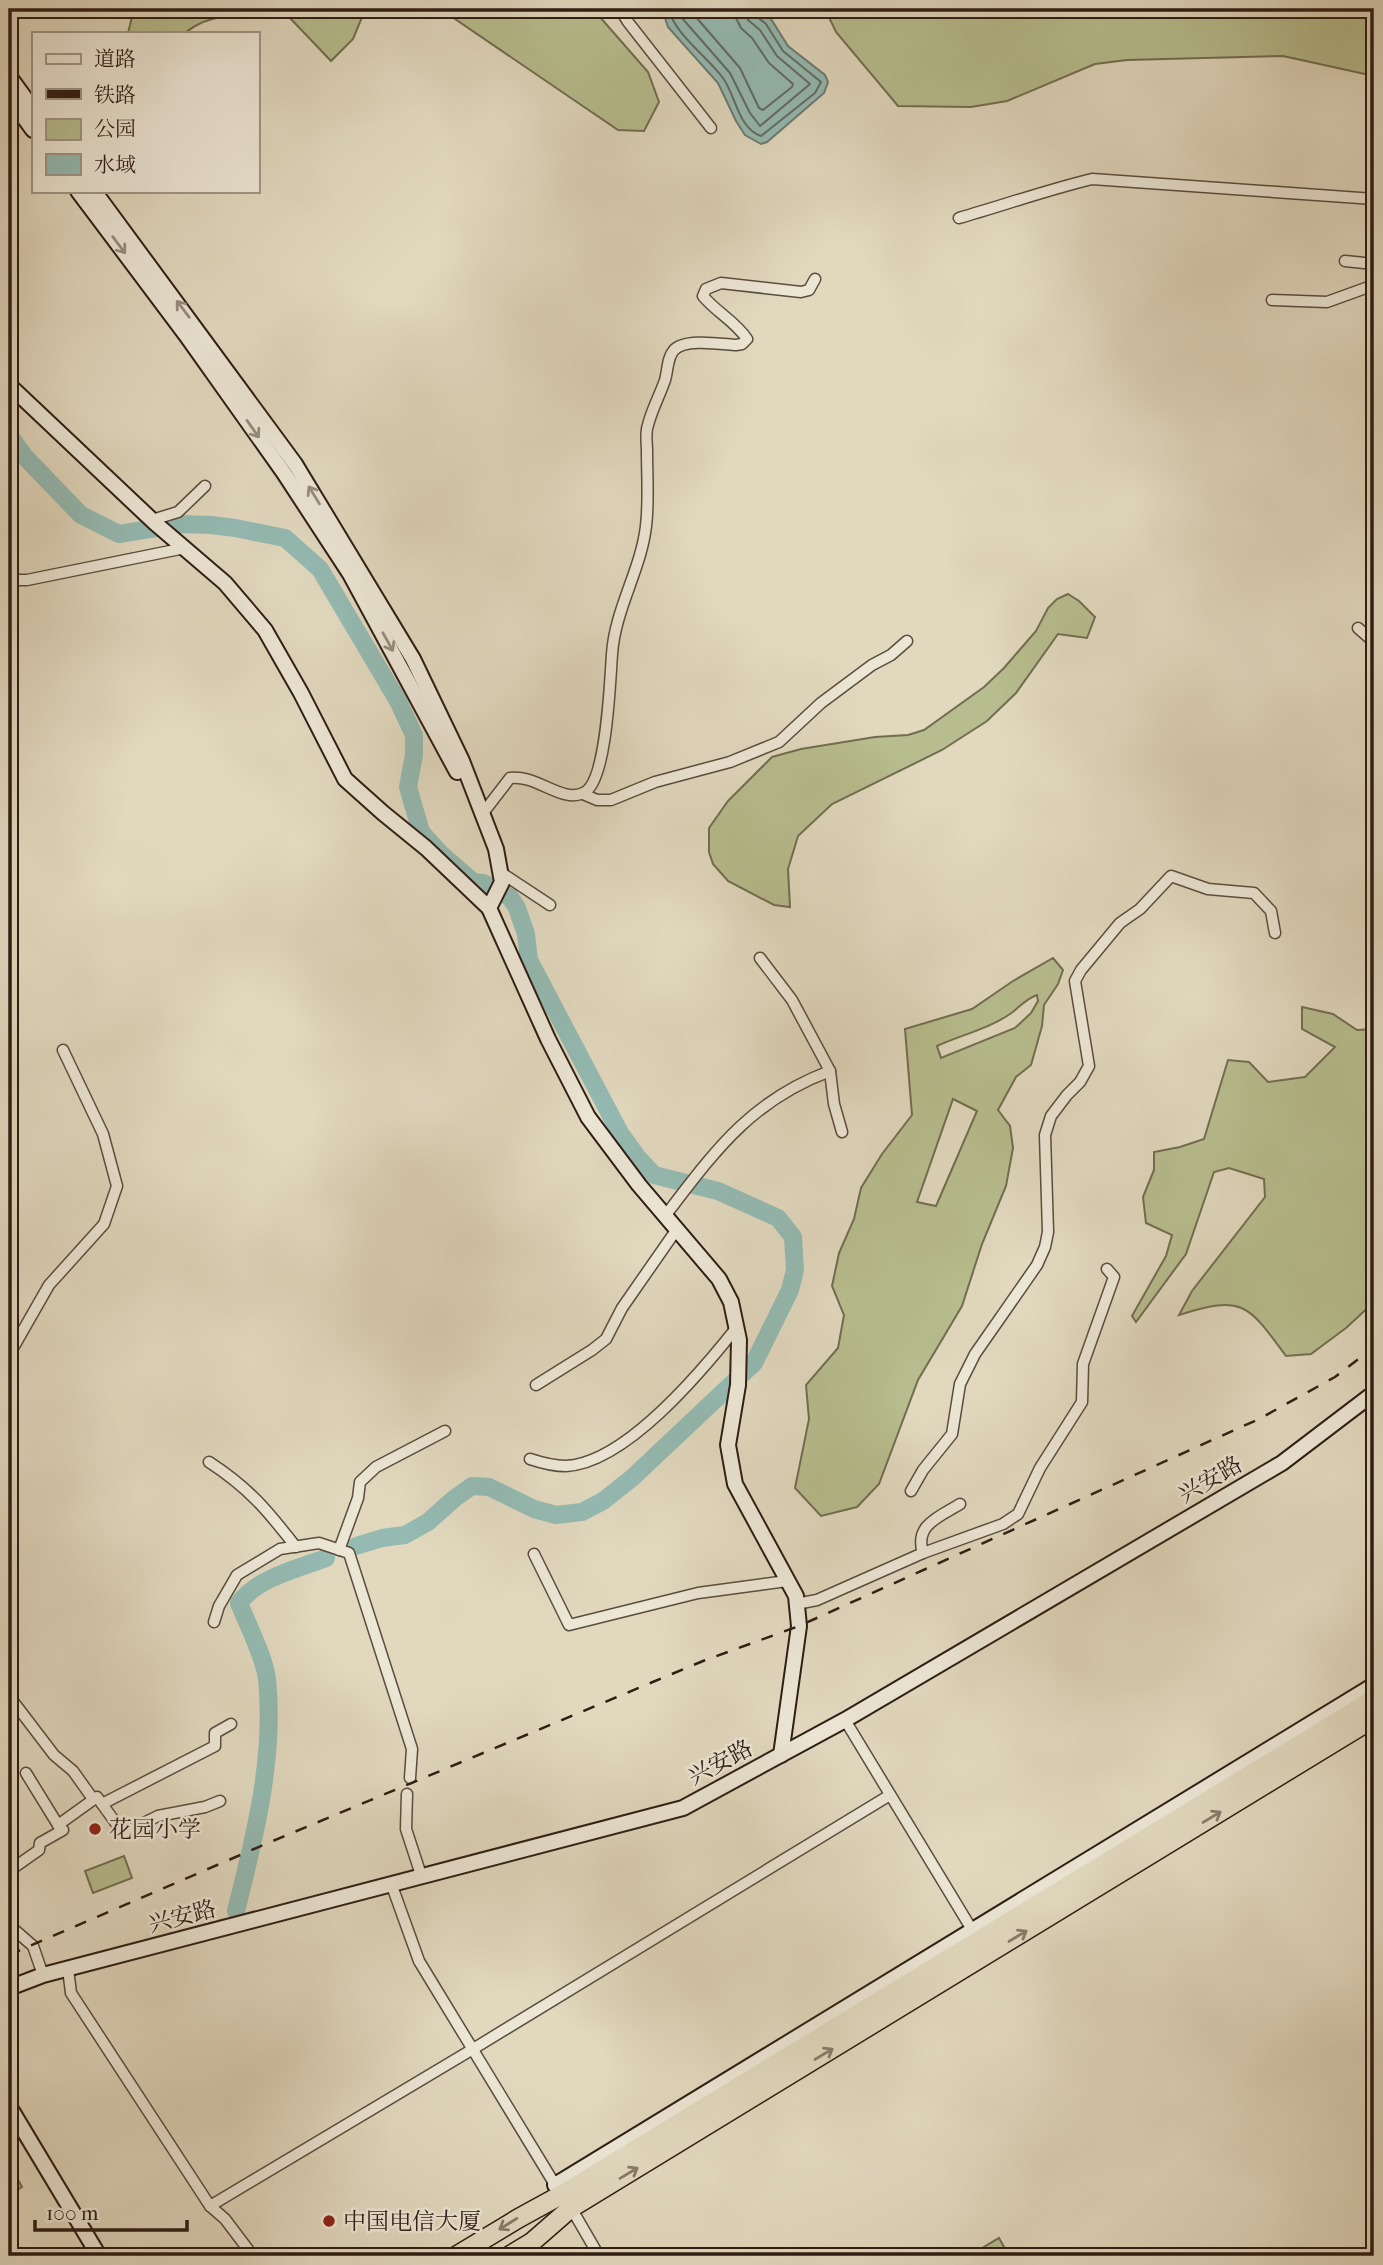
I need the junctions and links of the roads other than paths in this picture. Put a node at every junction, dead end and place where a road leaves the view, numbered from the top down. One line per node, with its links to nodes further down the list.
1 (620, 9): 5 (street)
2 (9, 76): 4 (street)
3 (9, 97): 6 (street)
4 (32, 108)
5 (711, 128)
6 (32, 129)
7 (79, 192): 24 (street, one-way to 24)
8 (95, 192): 24 (street, one-way to 8)
9 (1374, 199): 10 (street)
10 (959, 218)
11 (1345, 261): 12 (street)
12 (1374, 264)
13 (815, 279): 25 (street)
14 (1374, 285): 15 (street)
15 (1272, 300)
16 (9, 385): 18 (street)
17 (205, 486): 18 (street)
18 (153, 521): 19 (street)
19 (185, 548): 20 (street); 27 (street)
20 (9, 580)
21 (1358, 628): 23 (street)
22 (907, 641): 25 (street)
23 (1374, 642)
24 (474, 792): 26 (street)
25 (583, 794): 26 (street)
26 (482, 813): 27 (street)
27 (496, 889): 28 (street); 34 (street)
28 (550, 905)
29 (1275, 933): 44 (street)
30 (760, 958): 32 (street)
31 (63, 1050): 38 (street)
32 (830, 1071): 33 (street); 34 (street)
33 (842, 1132)
34 (665, 1216): 35 (street)
35 (677, 1229): 37 (street); 39 (street)
36 (1107, 1269): 48 (street)
37 (737, 1327): 42 (street); 50 (street)
38 (9, 1355)
39 (536, 1385)
40 (1374, 1393): 57 (street, 兴安路)
41 (445, 1432): 47 (street)
42 (530, 1459)
43 (209, 1462): 46 (street)
44 (911, 1491)
45 (960, 1504): 48 (street)
46 (296, 1547): 47 (street); 52 (street)
47 (339, 1550): 61 (street)
48 (923, 1553): 51 (street)
49 (534, 1554): 50 (street)
50 (787, 1581): 51 (street)
51 (796, 1604): 59 (street)
52 (214, 1622)
53 (1374, 1685): 71 (street)
54 (9, 1696): 65 (street)
55 (1374, 1699): 71 (highway)
56 (1374, 1718): 71 (highway, one-way to 56)
57 (845, 1720): 59 (street, 兴安路); 63 (street)
58 (231, 1724): 65 (street)
59 (781, 1755): 68 (street, 兴安路)
60 (26, 1773): 66 (street)
61 (410, 1778)
62 (407, 1794): 68 (street)
63 (890, 1795): 71 (street); 75 (street)
64 (220, 1801): 65 (street)
65 (98, 1802): 66 (street)
66 (58, 1825): 67 (street)
67 (9, 1871)
68 (422, 1878): 69 (street, 兴安路)
69 (392, 1886): 72 (street, 兴安路); 75 (street)
70 (9, 1925): 73 (street)
71 (980, 1941): 77 (highway)
72 (68, 1969): 73 (street, 兴安路); 78 (street)
73 (43, 1975): 74 (street, 兴安路)
74 (9, 1988)
75 (473, 2049): 77 (street); 78 (street)
76 (9, 2106): 79 (street)
77 (563, 2196): 81 (highway, one-way to 81); 82 (highway); 83 (street)
78 (210, 2206): 80 (street)
79 (99, 2256)
80 (253, 2256)
81 (456, 2256)
82 (509, 2256)
83 (599, 2256)

